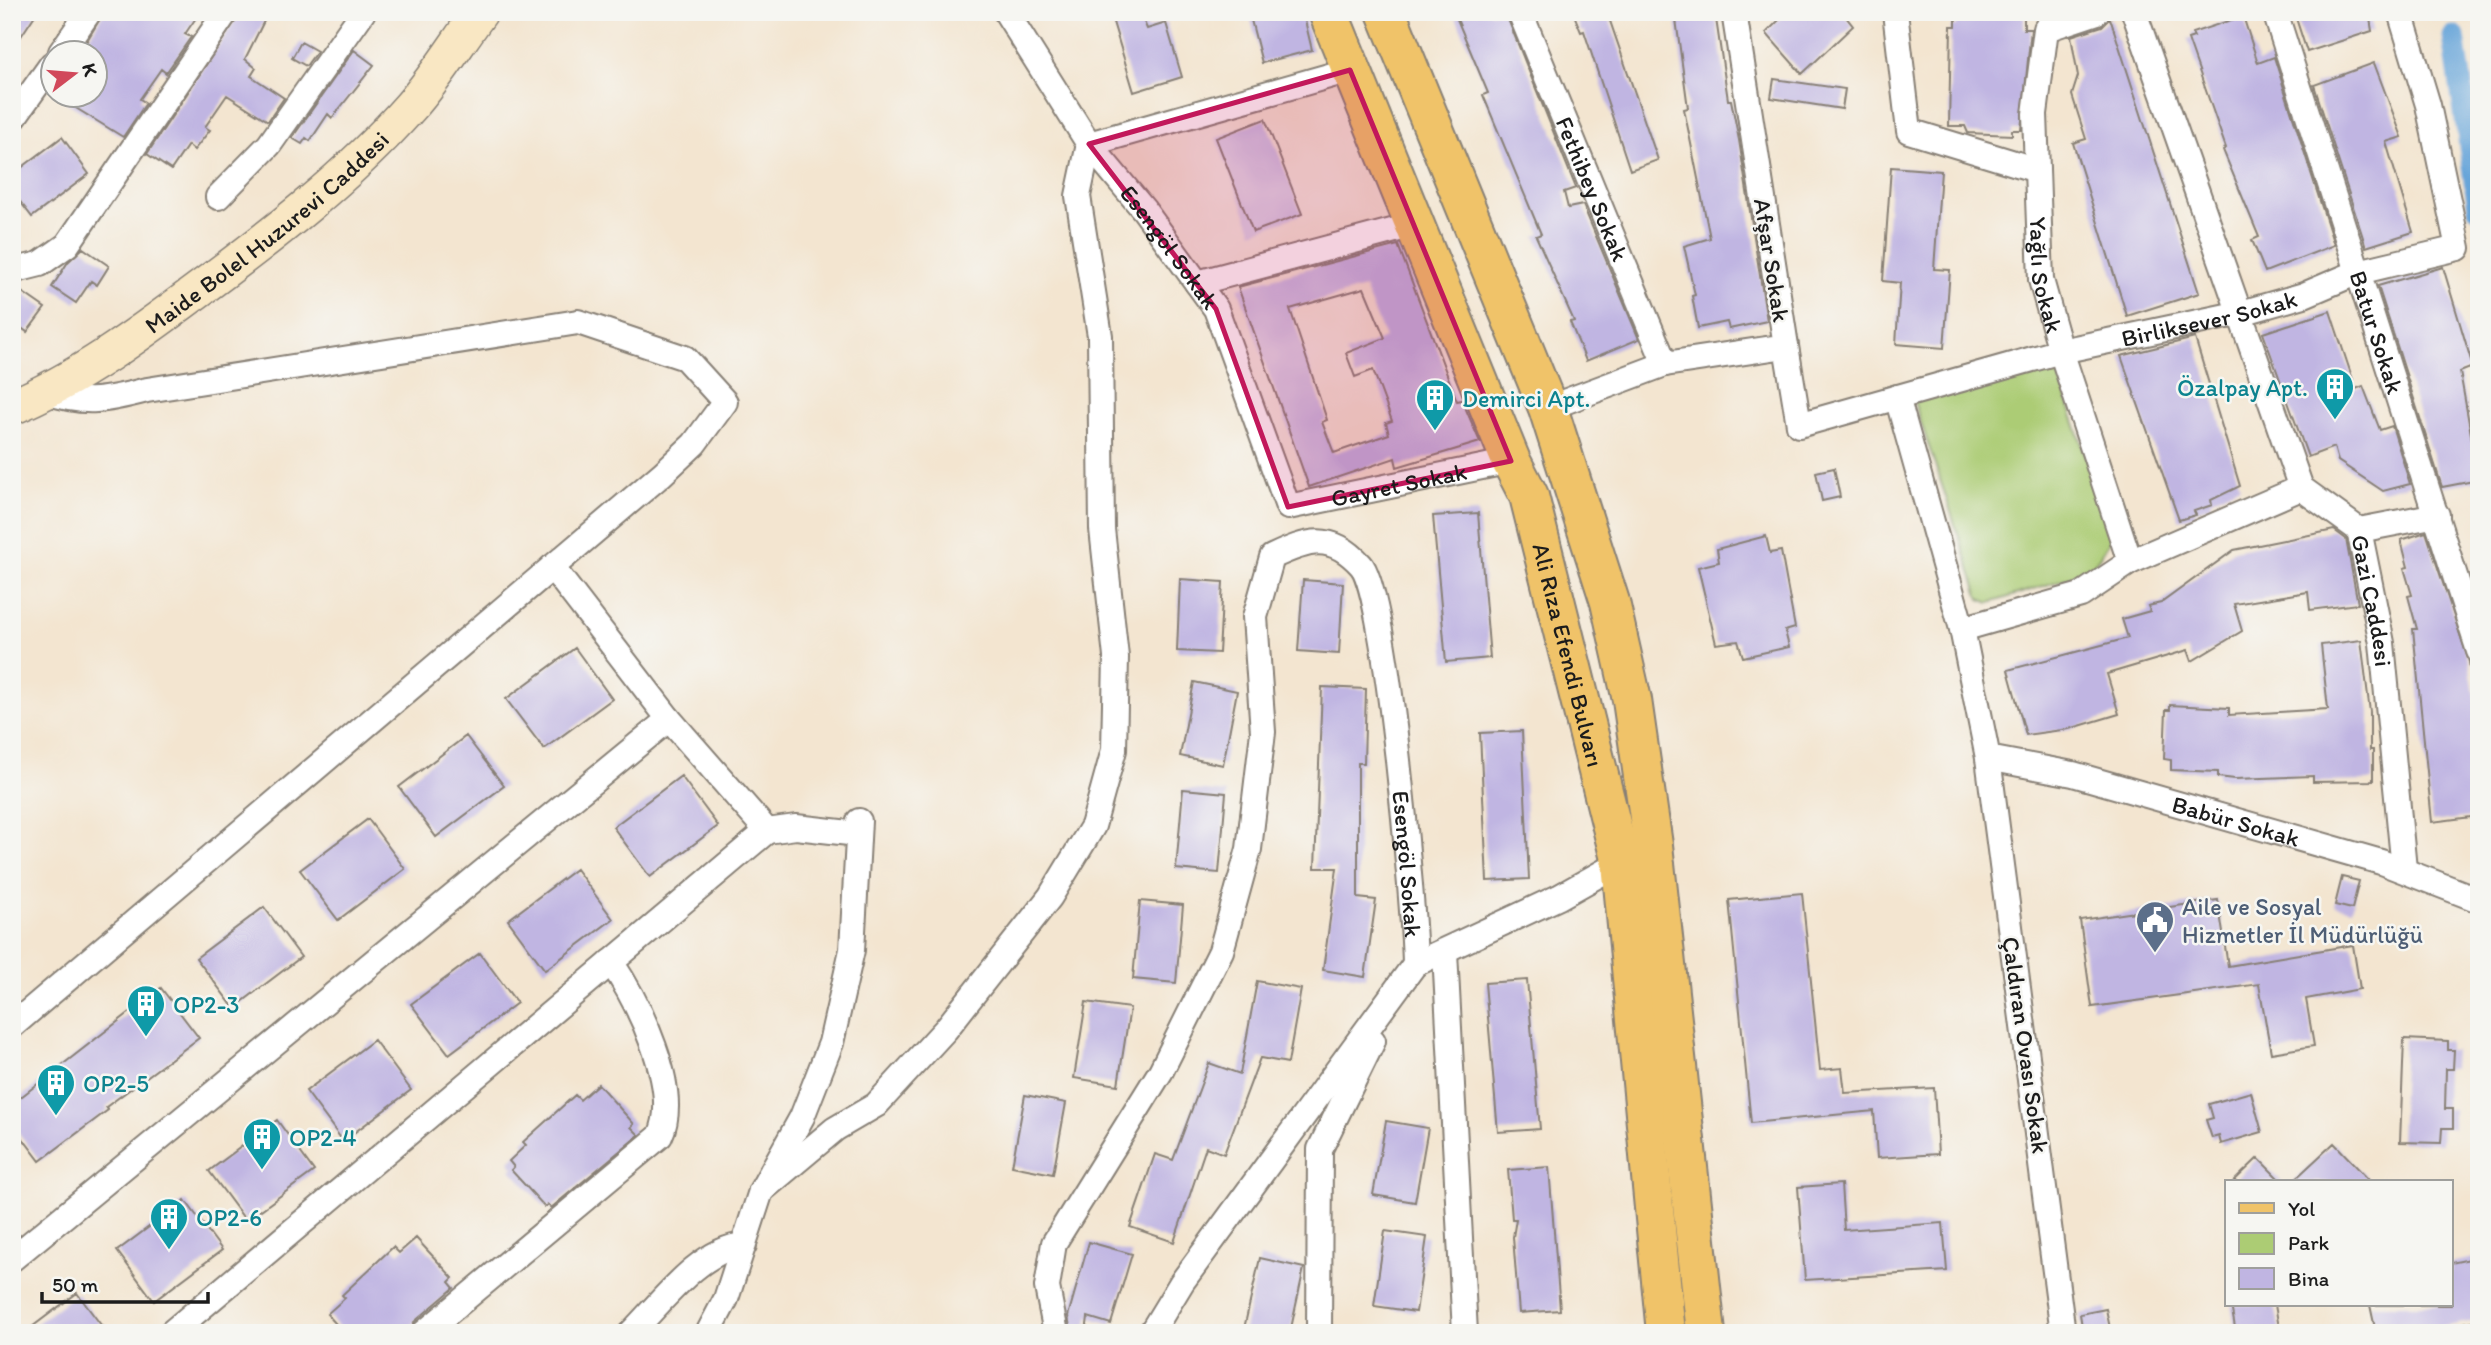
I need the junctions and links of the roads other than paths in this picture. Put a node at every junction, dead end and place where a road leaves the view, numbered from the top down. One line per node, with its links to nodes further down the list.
1 (89, 12): 15 (street)
2 (226, 12): 23 (street)
3 (363, 12): 21 (street)
4 (480, 12): 30 (main road, Maide Bolel Huzurevi Caddesi)
5 (1006, 12): 19 (street, Esengöl Sokak)
6 (1328, 12): 16 (main road, Ali Rıza Efendi Bulvarı)
7 (1386, 12): 33 (main road, Ali Rıza Efendi Bulvarı)
8 (1520, 12): 29 (street, Fethibey Sokak)
9 (1734, 12): 27 (street, Afşar Sokak)
10 (1895, 12): 20 (street)
11 (2096, 12): 20 (street, Yağlı Sokak)
12 (2134, 12): 26 (street)
13 (2275, 12): 24 (street, Batur Sokak)
14 (2400, 12): 24 (street, Birliksever Sokak)
15 (71, 38)
16 (1350, 70): 19 (street); 22 (main road, Ali Rıza Efendi Bulvarı)
17 (38, 84): 18 (street)
18 (12, 120)
19 (1089, 144): 25 (street, Esengöl Sokak); 54 (street)
20 (2037, 170): 28 (street, Yağlı Sokak)
21 (218, 197)
22 (1414, 225): 25 (street); 34 (main road, Ali Rıza Efendi Bulvarı)
23 (12, 271)
24 (2358, 272): 26 (street, Birliksever Sokak); 37 (street, Batur Sokak)
25 (1197, 283): 36 (street, Esengöl Sokak)
26 (2241, 313): 28 (street, Birliksever Sokak); 35 (street)
27 (1786, 346): 29 (street, Afşar Sokak); 31 (street, Birliksever Sokak)
28 (2061, 351): 31 (street, Birliksever Sokak); 39 (street, Yağlı Sokak)
29 (1665, 364): 33 (street, Afşar Sokak)
30 (47, 392): 32 (main road, Maide Bolel Huzurevi Caddesi); 40 (street)
31 (1897, 397): 41 (street, Çaldıran Ovası Sokak)
32 (12, 407)
33 (1548, 408): 46 (main road, Ali Rıza Efendi Bulvarı)
34 (1511, 461): 36 (street, Gayret Sokak); 46 (main road, Ali Rıza Efendi Bulvarı)
35 (2301, 488): 38 (street, Gazi Caddesi); 39 (street)
36 (1288, 507)
37 (2437, 514): 38 (street); 42 (street, Batur Sokak)
38 (2359, 530): 47 (street, Gazi Caddesi)
39 (2130, 562): 41 (street)
40 (552, 567): 43 (street); 53 (street)
41 (1962, 629): 44 (street, Çaldıran Ovası Sokak)
42 (2479, 651)
43 (669, 719): 45 (street); 56 (street)
44 (1988, 758): 47 (street, Babür Sokak); 67 (street, Çaldıran Ovası Sokak)
45 (766, 831): 50 (street); 54 (street)
46 (1637, 854): 49 (street, Esengöl Sokak); 65 (main road, Ali Rıza Efendi Bulvarı); 66 (main road, Ali Rıza Efendi Bulvarı)
47 (2404, 869): 48 (street, Babür Sokak)
48 (2479, 901)
49 (1445, 952): 51 (street, Esengöl Sokak); 64 (street)
50 (611, 962): 57 (street); 58 (street)
51 (1415, 964): 52 (street); 61 (street, Esengöl Sokak)
52 (1400, 985): 62 (street); 63 (street)
53 (12, 1026)
54 (761, 1191): 55 (street)
55 (744, 1245): 59 (street); 60 (street)
56 (12, 1259)
57 (171, 1333)
58 (424, 1333)
59 (631, 1333)
60 (708, 1333)
61 (1056, 1333)
62 (1151, 1333)
63 (1319, 1333)
64 (1465, 1333)
65 (1666, 1333)
66 (1706, 1333)
67 (2063, 1333)

